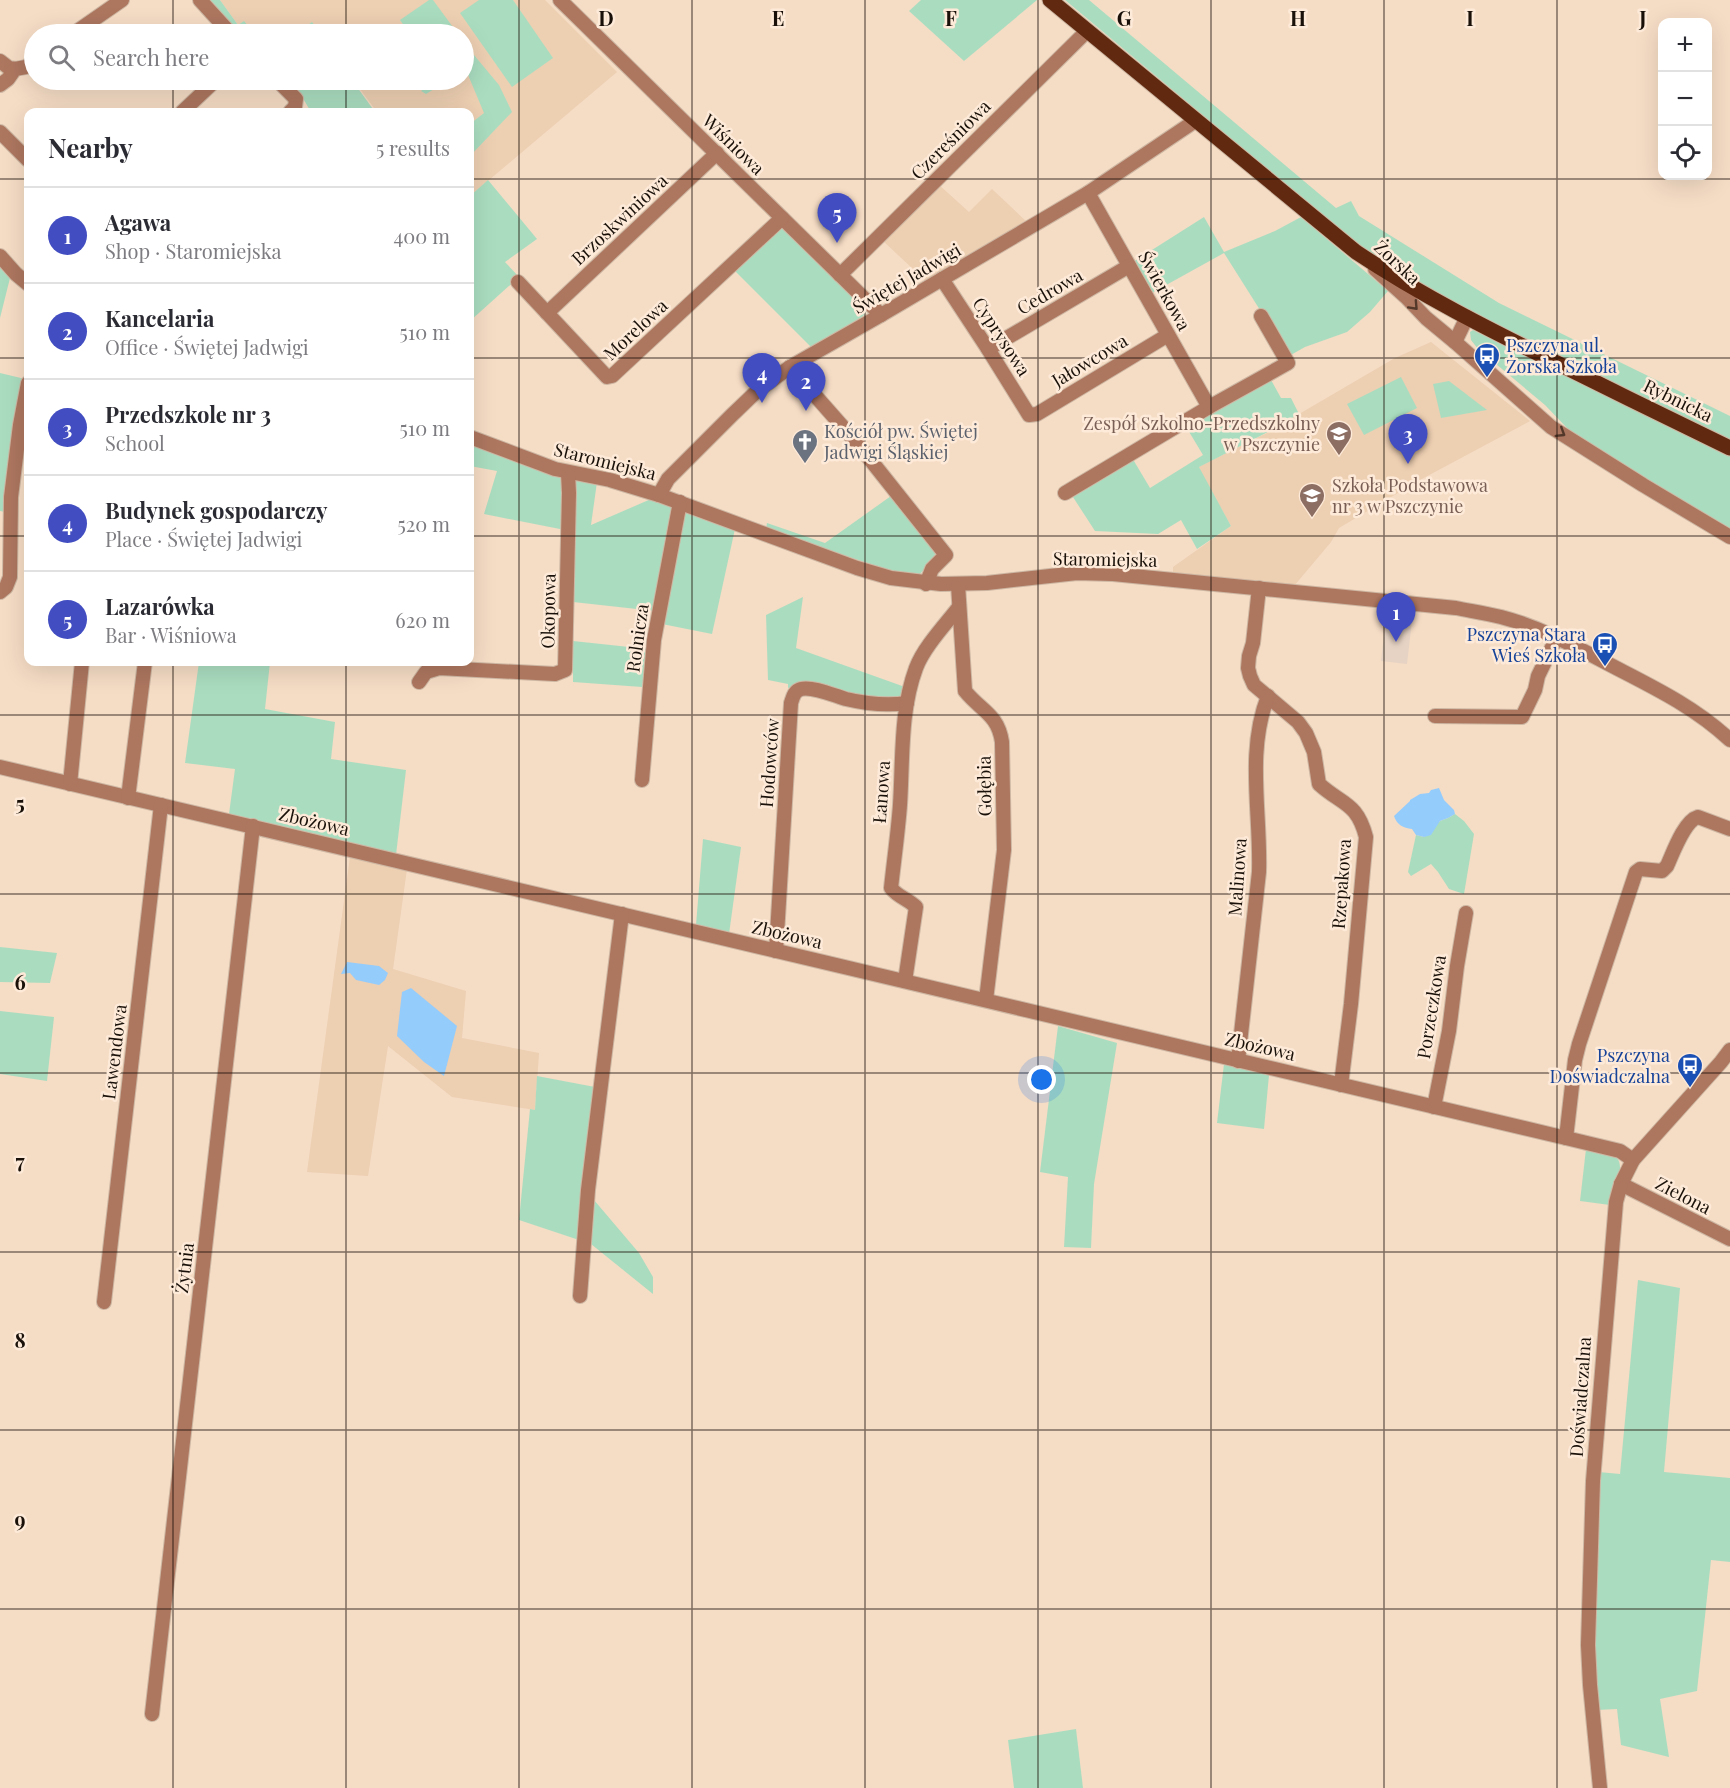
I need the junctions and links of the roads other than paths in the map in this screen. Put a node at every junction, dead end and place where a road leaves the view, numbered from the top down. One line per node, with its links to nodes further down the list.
1 (123, 0): 5 (street)
2 (201, 0): 6 (street)
3 (560, 0): 18 (street, Wiśniowa)
4 (1050, 0): 7 (main road, Żorska)
5 (88, 24)
6 (222, 24)
7 (1086, 31): 16 (main road, Żorska); 25 (street, Czereśniowa)
8 (0, 61): 10 (street)
9 (24, 67): 10 (street)
10 (15, 69): 11 (street)
11 (0, 85)
12 (205, 90): 14 (street)
13 (287, 90): 15 (street)
14 (186, 108)
15 (294, 108)
16 (1195, 121): 20 (street, Świętej Jadwigi); 22 (main road, Żorska)
17 (0, 132): 19 (street)
18 (717, 153): 21 (street, Wiśniowa); 29 (street, Brzoskwiniowa)
19 (24, 156)
20 (1088, 193): 24 (street, Świerkowa); 26 (street, Świętej Jadwigi)
21 (782, 218): 25 (street, Wiśniowa); 29 (street, Morelowa)
22 (1356, 252): 32 (main road, Rybnicka); 34 (street, Żorska, one-way to 34)
23 (0, 256): 27 (street)
24 (1129, 266): 33 (street, Świerkowa); 35 (street, Cedrowa)
25 (840, 275): 30 (street, Wiśniowa)
26 (942, 279): 30 (street, Świętej Jadwigi); 35 (street, Cyprysowa)
27 (24, 281)
28 (519, 282): 29 (street, Morelowa)
29 (548, 313)
30 (881, 315): 36 (street, Świętej Jadwigi)
31 (1261, 315): 38 (street)
32 (1467, 317): 34 (street); 41 (main road, Rybnicka)
33 (1168, 335): 38 (street, Świerkowa); 39 (street, Jałowcowa)
34 (1455, 342): 46 (street, Żorska, one-way to 46)
35 (988, 349): 39 (street, Cyprysowa)
36 (790, 367): 44 (street, Świętej Jadwigi); 47 (street)
37 (24, 404): 50 (street)
38 (1209, 407): 43 (street)
39 (1029, 415)
40 (474, 439): 42 (street, Staromiejska)
41 (1730, 448)
42 (568, 473): 44 (street, Staromiejska); 55 (street, Okopowa)
43 (1065, 493)
44 (659, 495): 45 (street, Staromiejska)
45 (680, 502): 47 (street, Staromiejska); 61 (street, Rolnicza)
46 (1730, 537)
47 (926, 584): 48 (street, Staromiejska)
48 (958, 585): 49 (street, Staromiejska); 51 (street, Gołębia)
49 (1259, 588): 52 (street, Staromiejska); 56 (street, Rzepakowa)
50 (0, 592)
51 (959, 607): 57 (street, Łanowa); 71 (street, Gołębia)
52 (1556, 639): 58 (street); 59 (street, Staromiejska)
53 (82, 666): 62 (street)
54 (144, 666): 63 (street)
55 (419, 682)
56 (1268, 696): 73 (street, Malinowa); 74 (street, Rzepakowa)
57 (907, 703): 69 (street, Hodowców); 70 (street, Łanowa)
58 (1436, 716)
59 (1730, 740)
60 (0, 767): 62 (street, Zbożowa)
61 (642, 780)
62 (70, 784): 63 (street, Zbożowa)
63 (128, 798): 64 (street, Zbożowa)
64 (161, 805): 65 (street, Zbożowa); 81 (street, Lawendowa)
65 (253, 826): 68 (street, Zbożowa); 82 (street, Żytnia)
66 (1730, 829): 76 (street)
67 (1466, 913): 75 (street, Porzeczkowa)
68 (622, 914): 69 (street, Zbożowa); 80 (street)
69 (776, 951): 70 (street, Zbożowa)
70 (905, 981): 71 (street, Zbożowa)
71 (986, 1000): 73 (street, Zbożowa)
72 (1730, 1050): 77 (street, Doświadczalna)
73 (1238, 1061): 74 (street, Zbożowa)
74 (1341, 1085): 75 (street, Zbożowa)
75 (1434, 1107): 76 (street, Zbożowa)
76 (1566, 1138): 77 (street, Zbożowa)
77 (1633, 1160): 78 (street, Doświadczalna)
78 (1620, 1184): 79 (street, Zielona); 83 (street, Doświadczalna)
79 (1730, 1239)
80 (580, 1296)
81 (104, 1302)
82 (152, 1713)
83 (1600, 1788)

